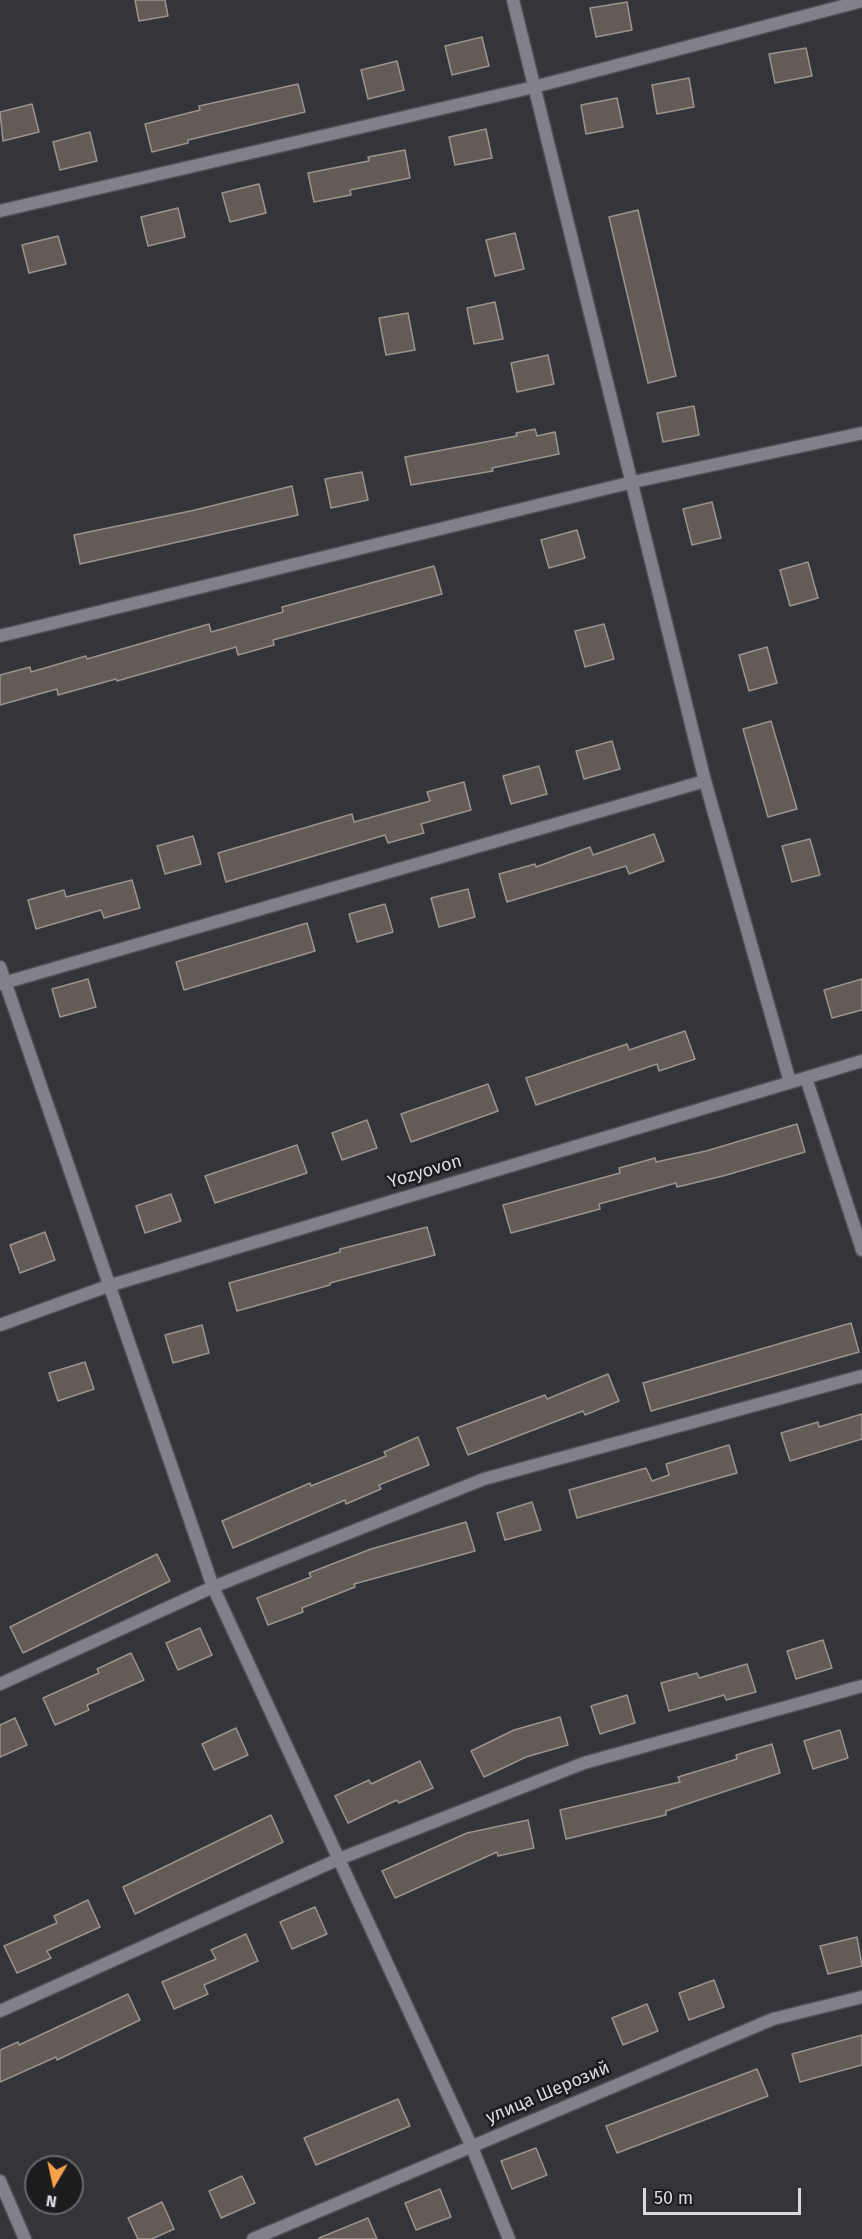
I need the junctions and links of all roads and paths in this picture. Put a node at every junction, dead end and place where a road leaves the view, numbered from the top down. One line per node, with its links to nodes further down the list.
1 (513, 0): 3 (street)
2 (862, 1): 3 (street)
3 (534, 87): 4 (street); 6 (street)
4 (0, 211)
5 (862, 432): 6 (street)
6 (633, 482): 7 (street); 8 (street)
7 (0, 636)
8 (705, 781): 10 (street); 13 (street)
9 (0, 967): 10 (street)
10 (2, 984): 15 (street)
11 (862, 1061): 12 (street, Yozyovon)
12 (806, 1078): 13 (street, Yozyovon); 14 (street)
13 (790, 1082): 15 (street, Yozyovon)
14 (862, 1250)
15 (108, 1286): 16 (street, Yozyovon); 18 (street)
16 (0, 1325)
17 (862, 1376): 18 (street)
18 (213, 1587): 19 (street); 21 (street)
19 (0, 1684)
20 (862, 1686): 21 (street)
21 (339, 1859): 23 (street); 24 (street)
22 (862, 1997): 24 (street, улица Шерозий)
23 (0, 2011)
24 (471, 2145): 27 (street, улица Шерозий); 28 (street)
25 (0, 2181): 26 (street)
26 (25, 2239)
27 (253, 2239)
28 (509, 2239)

